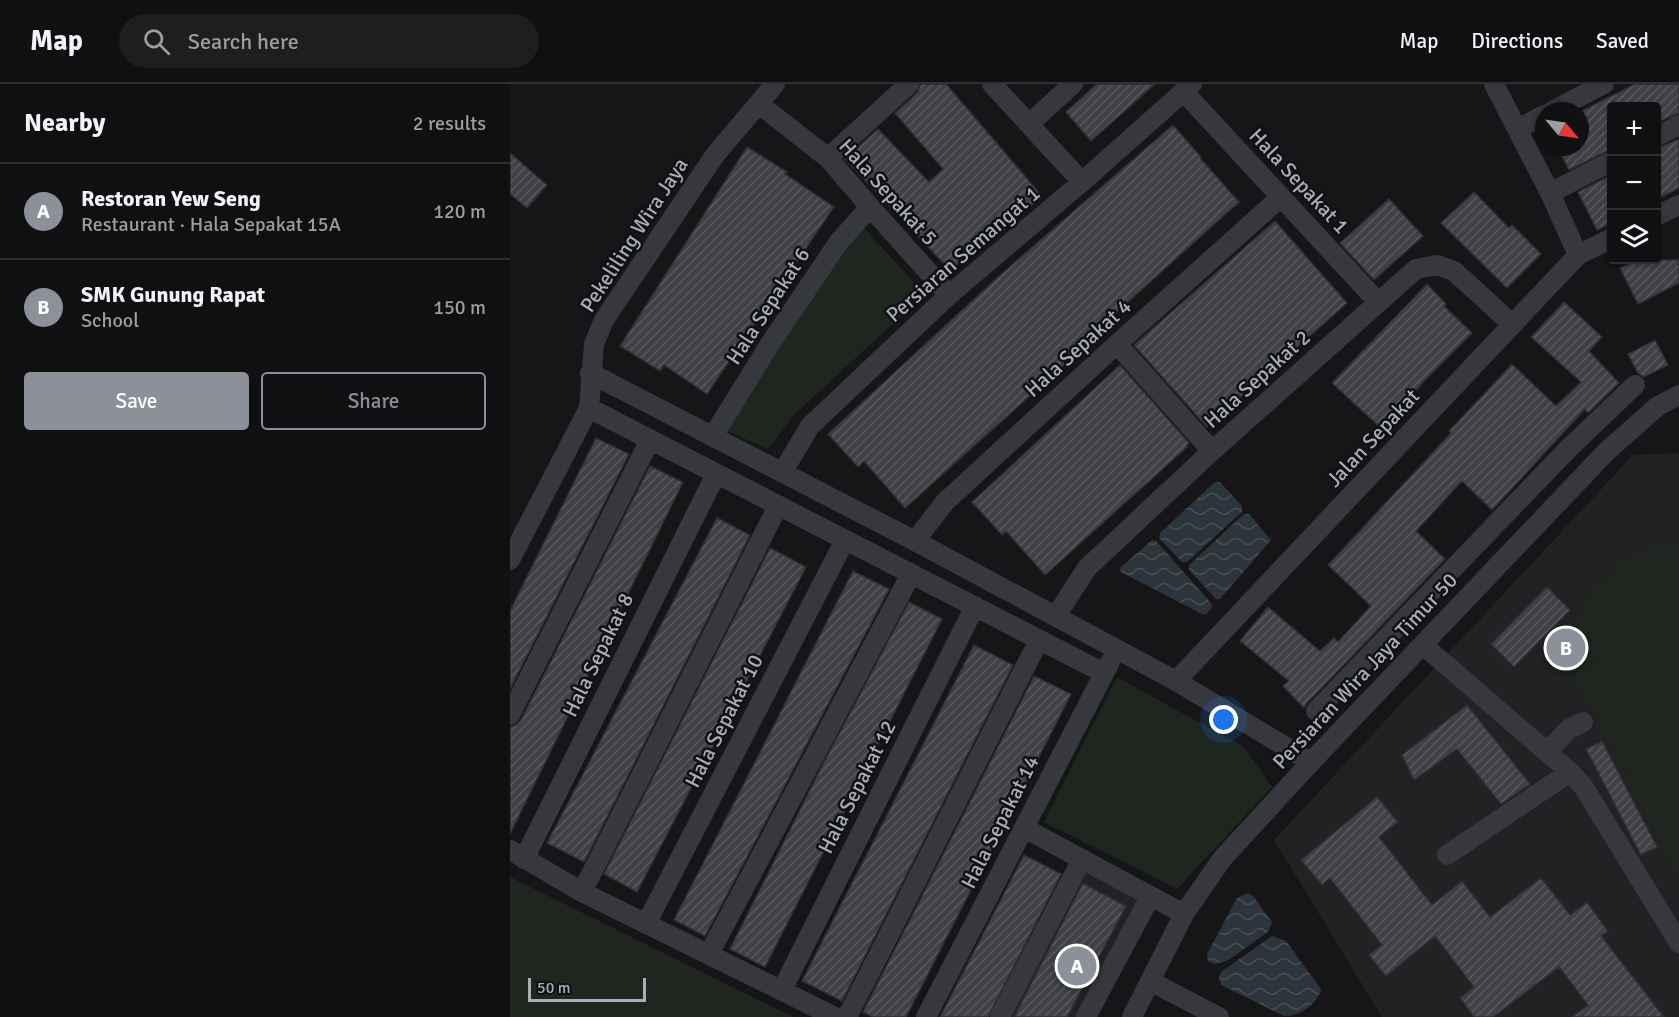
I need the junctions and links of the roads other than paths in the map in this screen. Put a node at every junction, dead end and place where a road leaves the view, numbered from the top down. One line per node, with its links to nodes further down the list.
1 (775, 84): 10 (street, Pekeliling Wira Jaya)
2 (909, 84): 16 (street)
3 (992, 84): 12 (street)
4 (1073, 84): 12 (street)
5 (1494, 84): 14 (street)
6 (1604, 84): 8 (street)
7 (1188, 88): 18 (street, Persiaran Semangat 1); 20 (street, Hala Sepakat 1)
8 (1583, 89): 9 (street)
9 (1565, 102)
10 (759, 104): 16 (street, Hala Sepakat 5); 30 (street, Pekeliling Wira Jaya)
11 (1535, 120): 14 (street)
12 (1029, 124): 18 (street)
13 (1679, 125): 15 (street)
14 (1518, 129): 19 (street)
15 (1661, 134)
16 (828, 158): 22 (street, Hala Sepakat 5)
17 (1607, 163): 19 (street)
18 (1082, 182): 26 (street, Persiaran Semangat 1)
19 (1550, 193): 25 (street)
20 (1281, 197): 27 (street, Hala Sepakat 1); 29 (street, Hala Sepakat 4)
21 (1679, 205): 23 (street)
22 (870, 207): 26 (street, Hala Sepakat 5); 34 (street, Hala Sepakat 6)
23 (1661, 214)
24 (1607, 240): 25 (street, Jalan Sepakat)
25 (1578, 255): 28 (street, Jalan Sepakat)
26 (950, 295): 39 (street, Persiaran Semangat 1)
27 (1378, 302): 28 (street, Hala Sepakat 2); 37 (street, Hala Sepakat 2)
28 (1512, 324): 54 (street, Jalan Sepakat)
29 (1117, 344): 37 (street); 44 (street, Hala Sepakat 4)
30 (590, 373): 33 (street, Pekeliling Wira Jaya); 34 (street)
31 (1635, 385): 36 (street)
32 (1679, 395): 38 (street, Persiaran Wira Jaya Timur 50)
33 (589, 408): 35 (street); 46 (street, Pekeliling Wira Jaya)
34 (713, 436): 39 (street)
35 (650, 440): 40 (street); 56 (street)
36 (1569, 448): 38 (street); 42 (street)
37 (1212, 451): 49 (street, Hala Sepakat 2)
38 (1590, 469): 45 (street, Persiaran Wira Jaya Timur 50)
39 (782, 473): 44 (street)
40 (716, 474): 41 (street); 62 (street, Hala Sepakat 8)
41 (778, 506): 43 (street); 65 (street)
42 (1487, 534): 45 (street); 55 (street)
43 (845, 540): 47 (street); 68 (street, Hala Sepakat 10)
44 (915, 541): 49 (street)
45 (1509, 554): 51 (street, Persiaran Wira Jaya Timur 50)
46 (510, 560)
47 (911, 574): 48 (street); 70 (street)
48 (975, 606): 50 (street); 72 (street, Hala Sepakat 12)
49 (1056, 616): 52 (street)
50 (1039, 640): 53 (street); 74 (street)
51 (1423, 645): 58 (street); 59 (street, Persiaran Wira Jaya Timur 50)
52 (1117, 649): 53 (street, Hala Sepakat 14); 54 (street)
53 (1104, 673): 61 (street, Hala Sepakat 14)
54 (1176, 681): 59 (street)
55 (1316, 711)
56 (510, 715)
57 (1583, 722): 58 (street)
58 (1546, 752): 60 (street)
59 (1311, 762): 67 (street, Persiaran Wira Jaya Timur 50)
60 (1570, 772): 63 (street); 69 (street)
61 (1024, 828): 64 (street); 75 (street, Hala Sepakat 14)
62 (517, 854): 65 (street)
63 (1447, 855)
64 (1082, 859): 66 (street); 76 (street)
65 (582, 892): 68 (street)
66 (1150, 897): 67 (street); 77 (street)
67 (1184, 914): 71 (street, Persiaran Wira Jaya Timur 50)
68 (646, 924): 70 (street)
69 (1679, 943)
70 (708, 954): 72 (street)
71 (1150, 981): 78 (street, Persiaran Wira Jaya Timur 50); 79 (street)
72 (782, 990): 73 (street)
73 (835, 1017)
74 (847, 1017)
75 (926, 1017)
76 (1000, 1017)
77 (1086, 1017)
78 (1132, 1017)
79 (1218, 1017)

